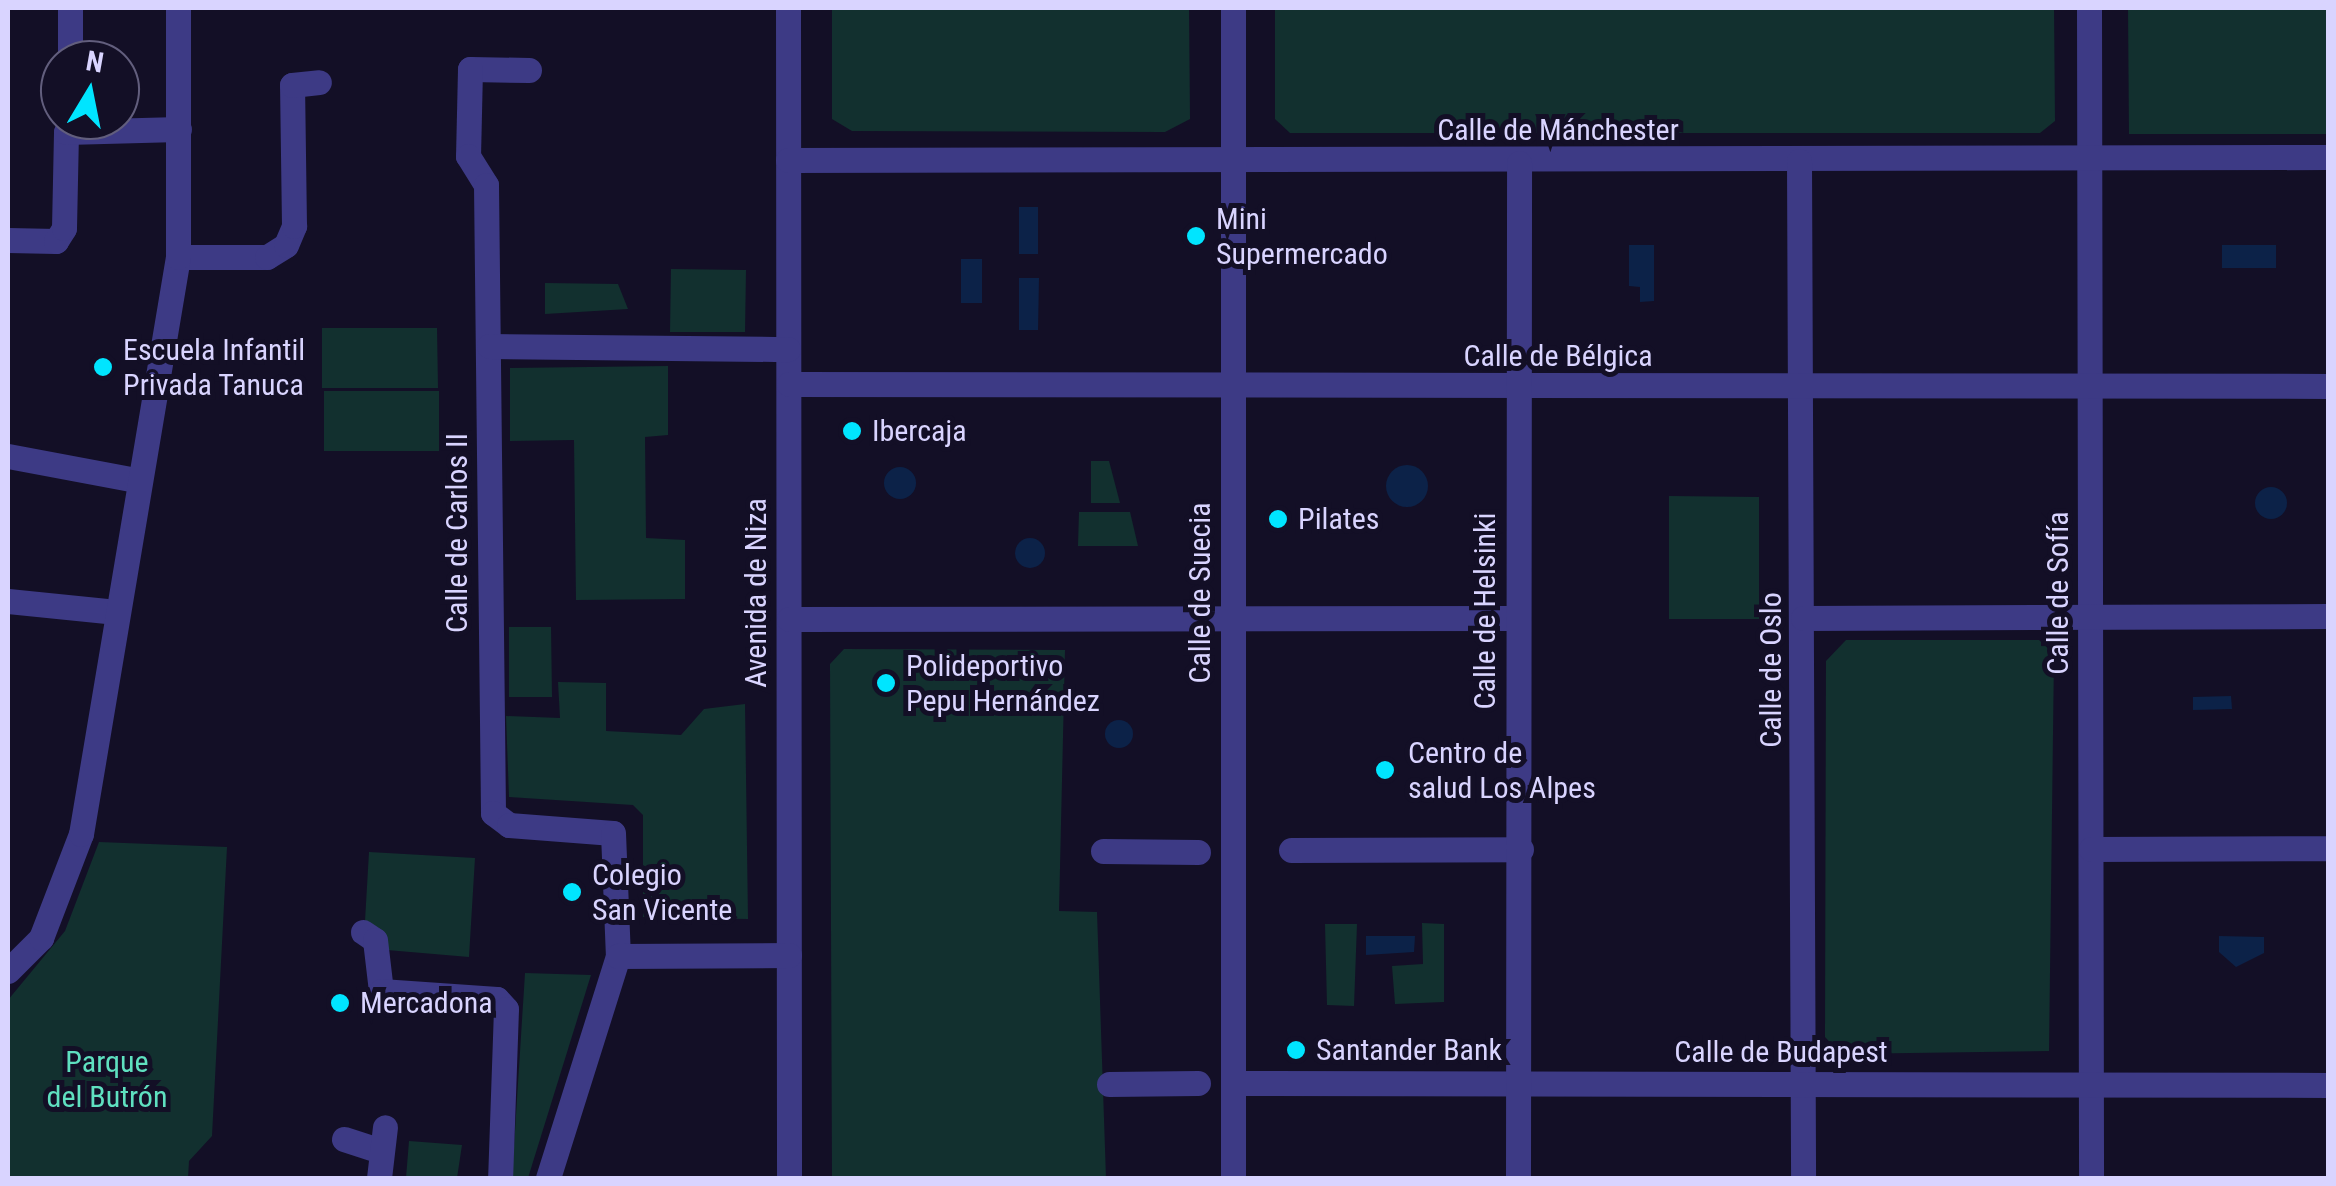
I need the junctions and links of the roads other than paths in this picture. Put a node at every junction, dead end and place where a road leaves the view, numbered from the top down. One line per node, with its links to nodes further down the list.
1 (70, 8): 6 (street)
2 (178, 8): 9 (street)
3 (788, 8): 12 (street, Avenida de Niza)
4 (1234, 8): 14 (street, Calle de Suecia)
5 (2089, 8): 10 (street, Calle de Sofía)
6 (70, 40)
7 (529, 70): 18 (street, Calle de Carlos II)
8 (319, 82): 17 (street)
9 (178, 130): 16 (street); 17 (street)
10 (2091, 156): 11 (street, Calle de Mánchester); 13 (street, Calle de Mánchester); 22 (street, Calle de Sofía)
11 (2328, 157)
12 (788, 160): 14 (street, Calle de Mánchester); 19 (street, Avenida de Niza)
13 (1799, 161): 15 (street, Calle de Mánchester); 21 (street, Calle de Oslo)
14 (1233, 162): 15 (street, Calle de Mánchester); 24 (street, Calle de Suecia)
15 (1518, 163): 25 (street, Calle de Helsinki)
16 (8, 240)
17 (178, 258): 27 (street)
18 (489, 346): 19 (street); 44 (street, Calle de Carlos II)
19 (788, 349): 20 (street, Avenida de Niza)
20 (789, 384): 24 (street, Calle de Bélgica); 32 (street, Avenida de Niza)
21 (1802, 386): 22 (street, Calle de Bélgica); 25 (street, Calle de Bélgica); 34 (street, Calle de Oslo)
22 (2090, 386): 23 (street, Calle de Bélgica); 30 (street, Calle de Sofía)
23 (2328, 386)
24 (1233, 388): 25 (street, Calle de Bélgica); 35 (street, Calle de Suecia)
25 (1517, 389): 33 (street, Calle de Helsinki)
26 (8, 456): 27 (street)
27 (136, 480): 29 (street)
28 (8, 601): 29 (street)
29 (116, 612): 45 (street)
30 (2091, 615): 31 (street); 34 (street); 38 (street, Calle de Sofía)
31 (2328, 616)
32 (790, 618): 35 (street); 43 (street, Avenida de Niza)
33 (1516, 618): 35 (street); 37 (street, Calle de Helsinki)
34 (1803, 618): 50 (street, Calle de Oslo)
35 (1232, 619): 48 (street, Calle de Suecia)
36 (2328, 848): 38 (street)
37 (1521, 849): 39 (street); 49 (street, Calle de Helsinki)
38 (2091, 849): 51 (street, Calle de Sofía)
39 (1291, 850)
40 (1103, 851): 41 (street)
41 (1198, 852)
42 (363, 932): 55 (street)
43 (790, 955): 44 (street); 57 (street, Avenida de Niza)
44 (618, 956): 56 (street)
45 (8, 970)
46 (1198, 1083): 47 (street)
47 (1108, 1084)
48 (1233, 1084): 49 (street, Calle de Budapest); 58 (street, Calle de Suecia)
49 (1517, 1084): 50 (street, Calle de Budapest); 59 (street, Calle de Helsinki)
50 (1804, 1084): 51 (street, Calle de Budapest); 60 (street, Calle de Oslo)
51 (2092, 1086): 52 (street, Calle de Budapest); 61 (street, Calle de Sofía)
52 (2328, 1086)
53 (344, 1139): 54 (street)
54 (379, 1178)
55 (500, 1178)
56 (548, 1178)
57 (789, 1178)
58 (1233, 1178)
59 (1518, 1178)
60 (1803, 1178)
61 (2091, 1178)

